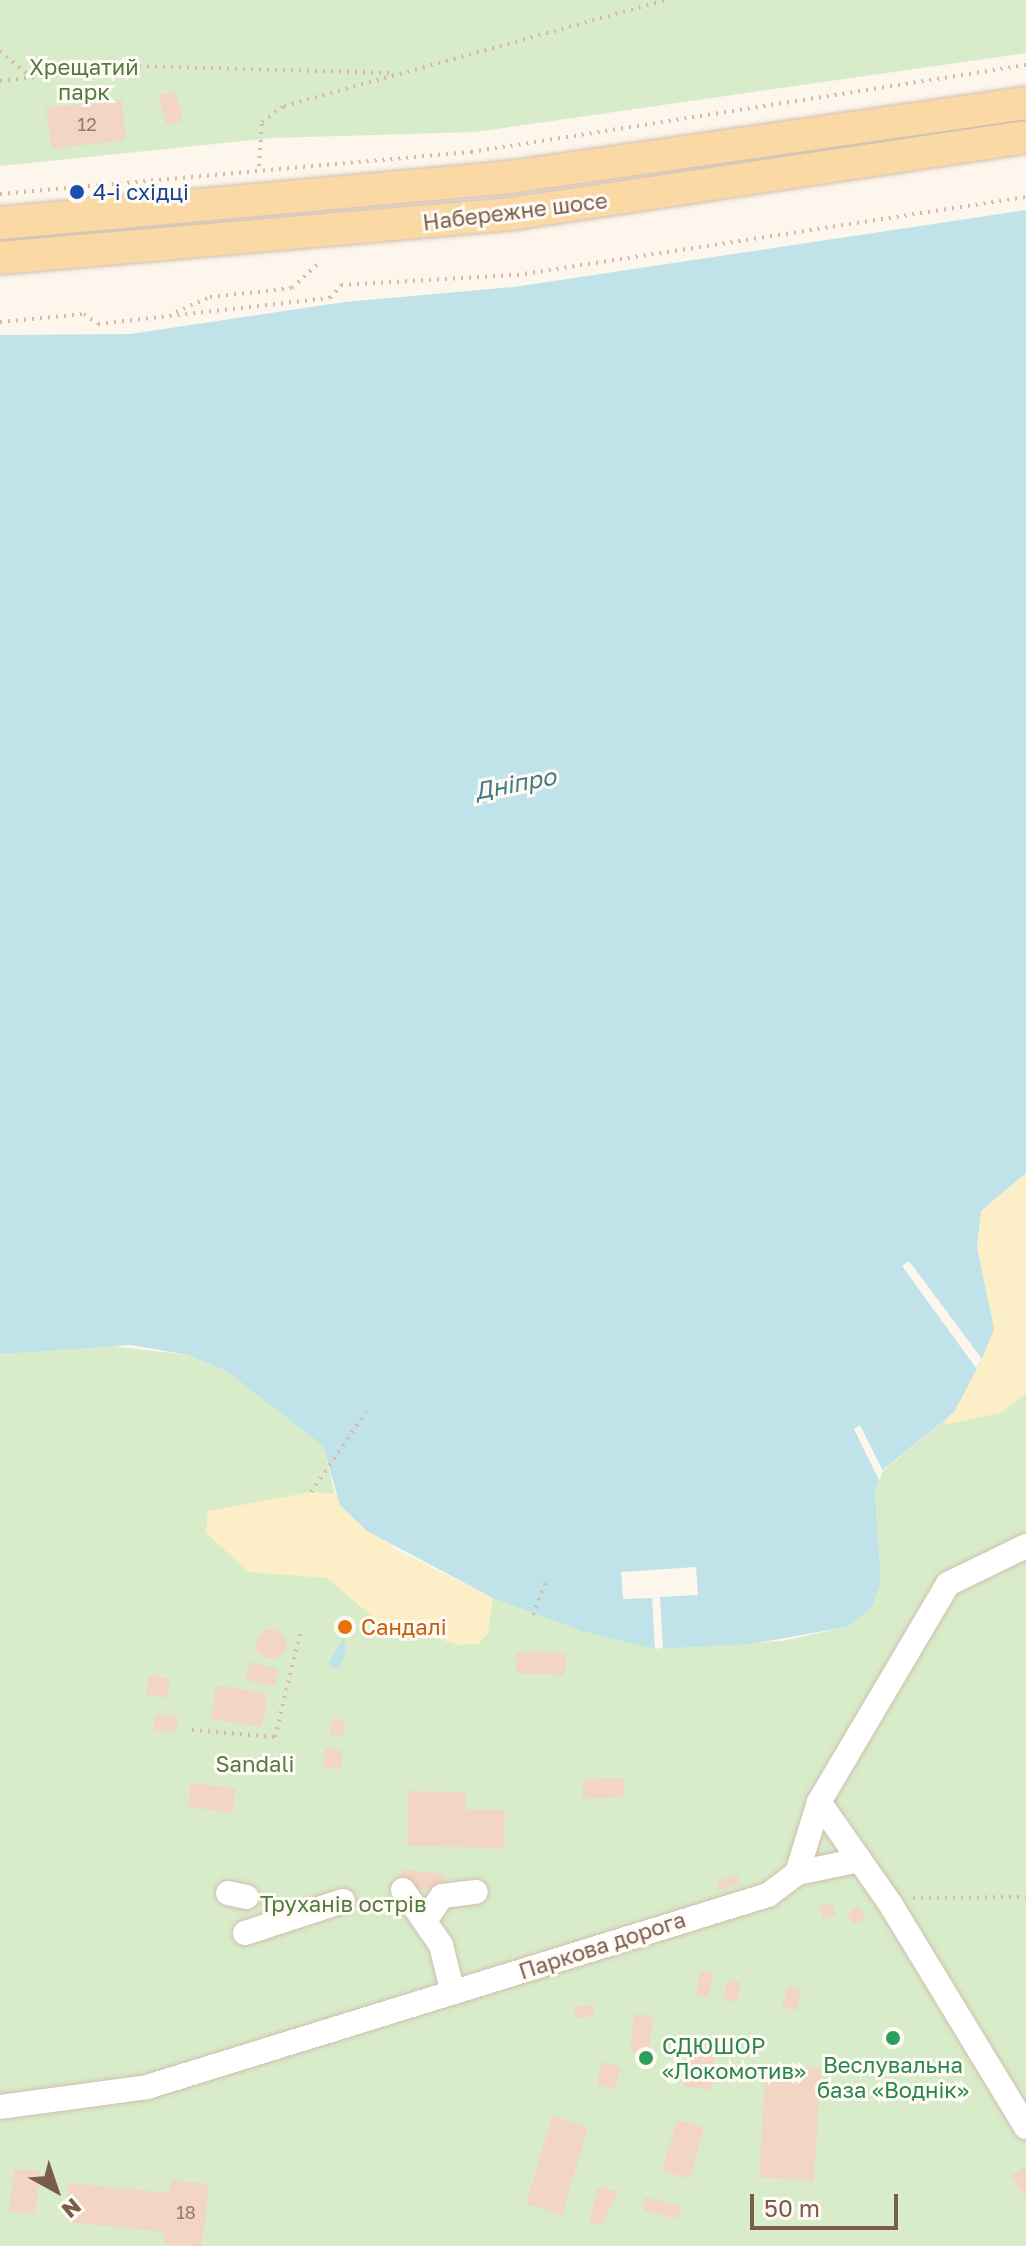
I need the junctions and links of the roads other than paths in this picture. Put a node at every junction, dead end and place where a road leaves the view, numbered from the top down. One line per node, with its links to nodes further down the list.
1 (1026, 103): 3 (main road, Набережне шосе)
2 (1026, 137): 4 (main road, Набережне шосе)
3 (0, 223)
4 (0, 258)
5 (1026, 1546): 6 (street)
6 (819, 1802): 7 (street); 8 (street)
7 (860, 1860): 8 (street); 16 (street)
8 (797, 1873): 14 (street, Паркова дорога)
9 (403, 1890): 12 (street)
10 (476, 1892): 12 (street)
11 (343, 1901): 13 (street)
12 (426, 1919): 14 (street)
13 (245, 1933)
14 (453, 1993): 15 (street, Паркова дорога)
15 (0, 2107)
16 (1026, 2127)

